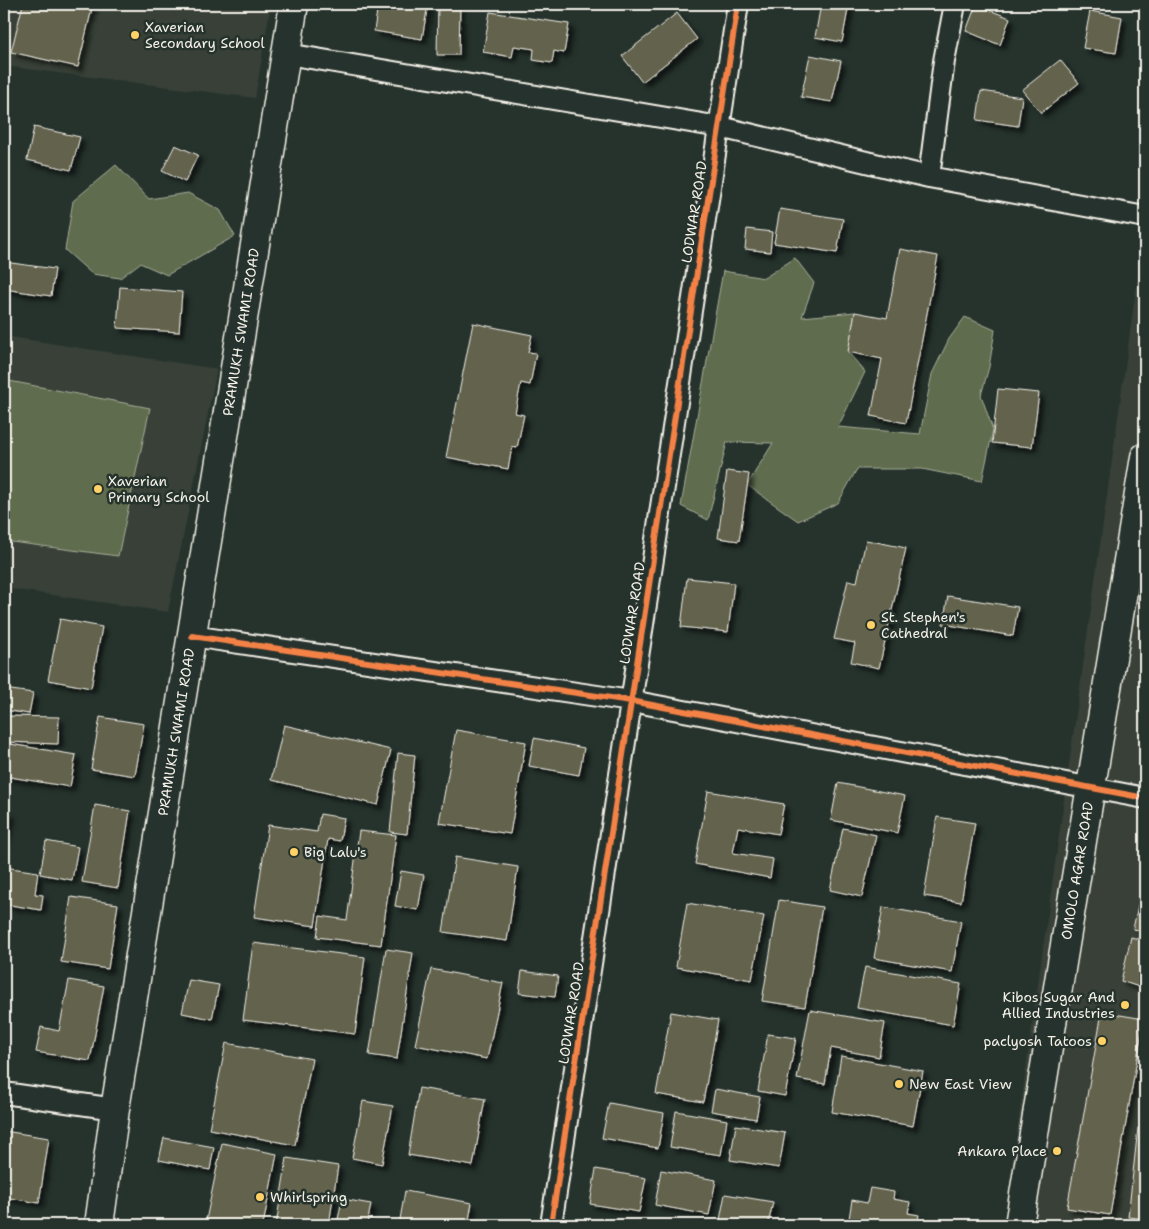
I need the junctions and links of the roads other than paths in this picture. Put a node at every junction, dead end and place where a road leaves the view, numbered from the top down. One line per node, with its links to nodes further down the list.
1 (294, 4): 4 (main road, PRAMUKH SWAMI ROAD)
2 (738, 4): 5 (street, LODWAR ROAD)
3 (955, 4): 6 (street)
4 (287, 54): 5 (street); 9 (main road, PRAMUKH SWAMI ROAD)
5 (720, 127): 6 (street); 10 (street, LODWAR ROAD)
6 (929, 177): 7 (street)
7 (1145, 217)
8 (1145, 457): 11 (main road, OMOLO AGAR ROAD)
9 (192, 636): 10 (street); 14 (main road, PRAMUKH SWAMI ROAD)
10 (631, 701): 11 (street); 16 (street, LODWAR ROAD)
11 (1091, 788): 12 (street); 17 (main road, OMOLO AGAR ROAD)
12 (1145, 798)
13 (4, 1093): 14 (street)
14 (115, 1109): 15 (main road, PRAMUKH SWAMI ROAD)
15 (99, 1225)
16 (551, 1225)
17 (1019, 1225)

